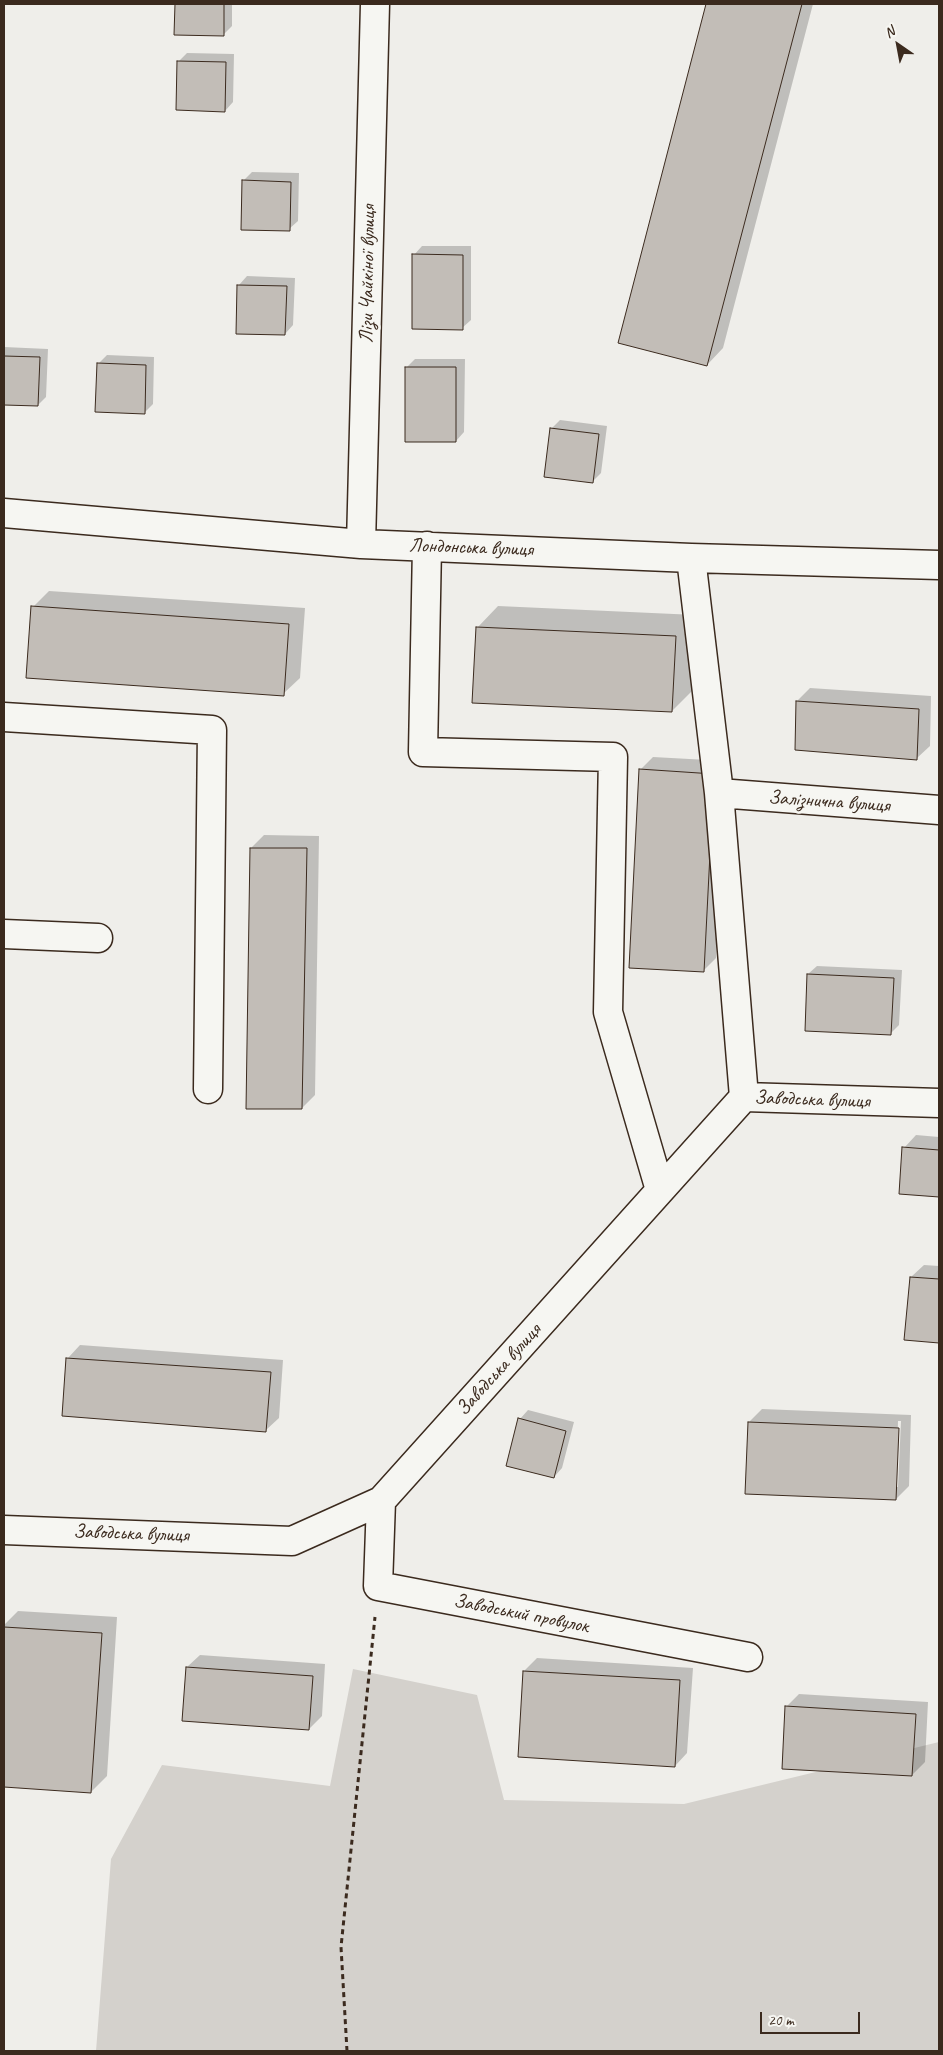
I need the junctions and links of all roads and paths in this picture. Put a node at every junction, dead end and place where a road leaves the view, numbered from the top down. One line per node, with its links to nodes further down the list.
1 (375, 4): 3 (street, Лізи Чайкіної вулиця)
2 (4, 513): 3 (street, Лондонська вулиця)
3 (361, 544): 4 (street, Лондонська вулиця)
4 (428, 546): 5 (street, Лондонська вулиця); 15 (street)
5 (691, 558): 6 (street, Лондонська вулиця); 8 (street)
6 (939, 565)
7 (4, 717): 12 (street)
8 (719, 793): 9 (street, Залізнична вулиця); 13 (street)
9 (939, 810)
10 (4, 934): 11 (street)
11 (98, 938)
12 (208, 1089)
13 (744, 1098): 14 (street, Заводська вулиця); 15 (street, Заводська вулиця)
14 (939, 1104)
15 (660, 1190): 16 (street, Заводська вулиця)
16 (381, 1501): 17 (street, Заводська вулиця); 18 (street)
17 (4, 1530)
18 (378, 1586): 19 (street, Заводський провулок); 20 (path)
19 (748, 1657)
20 (347, 2051)

